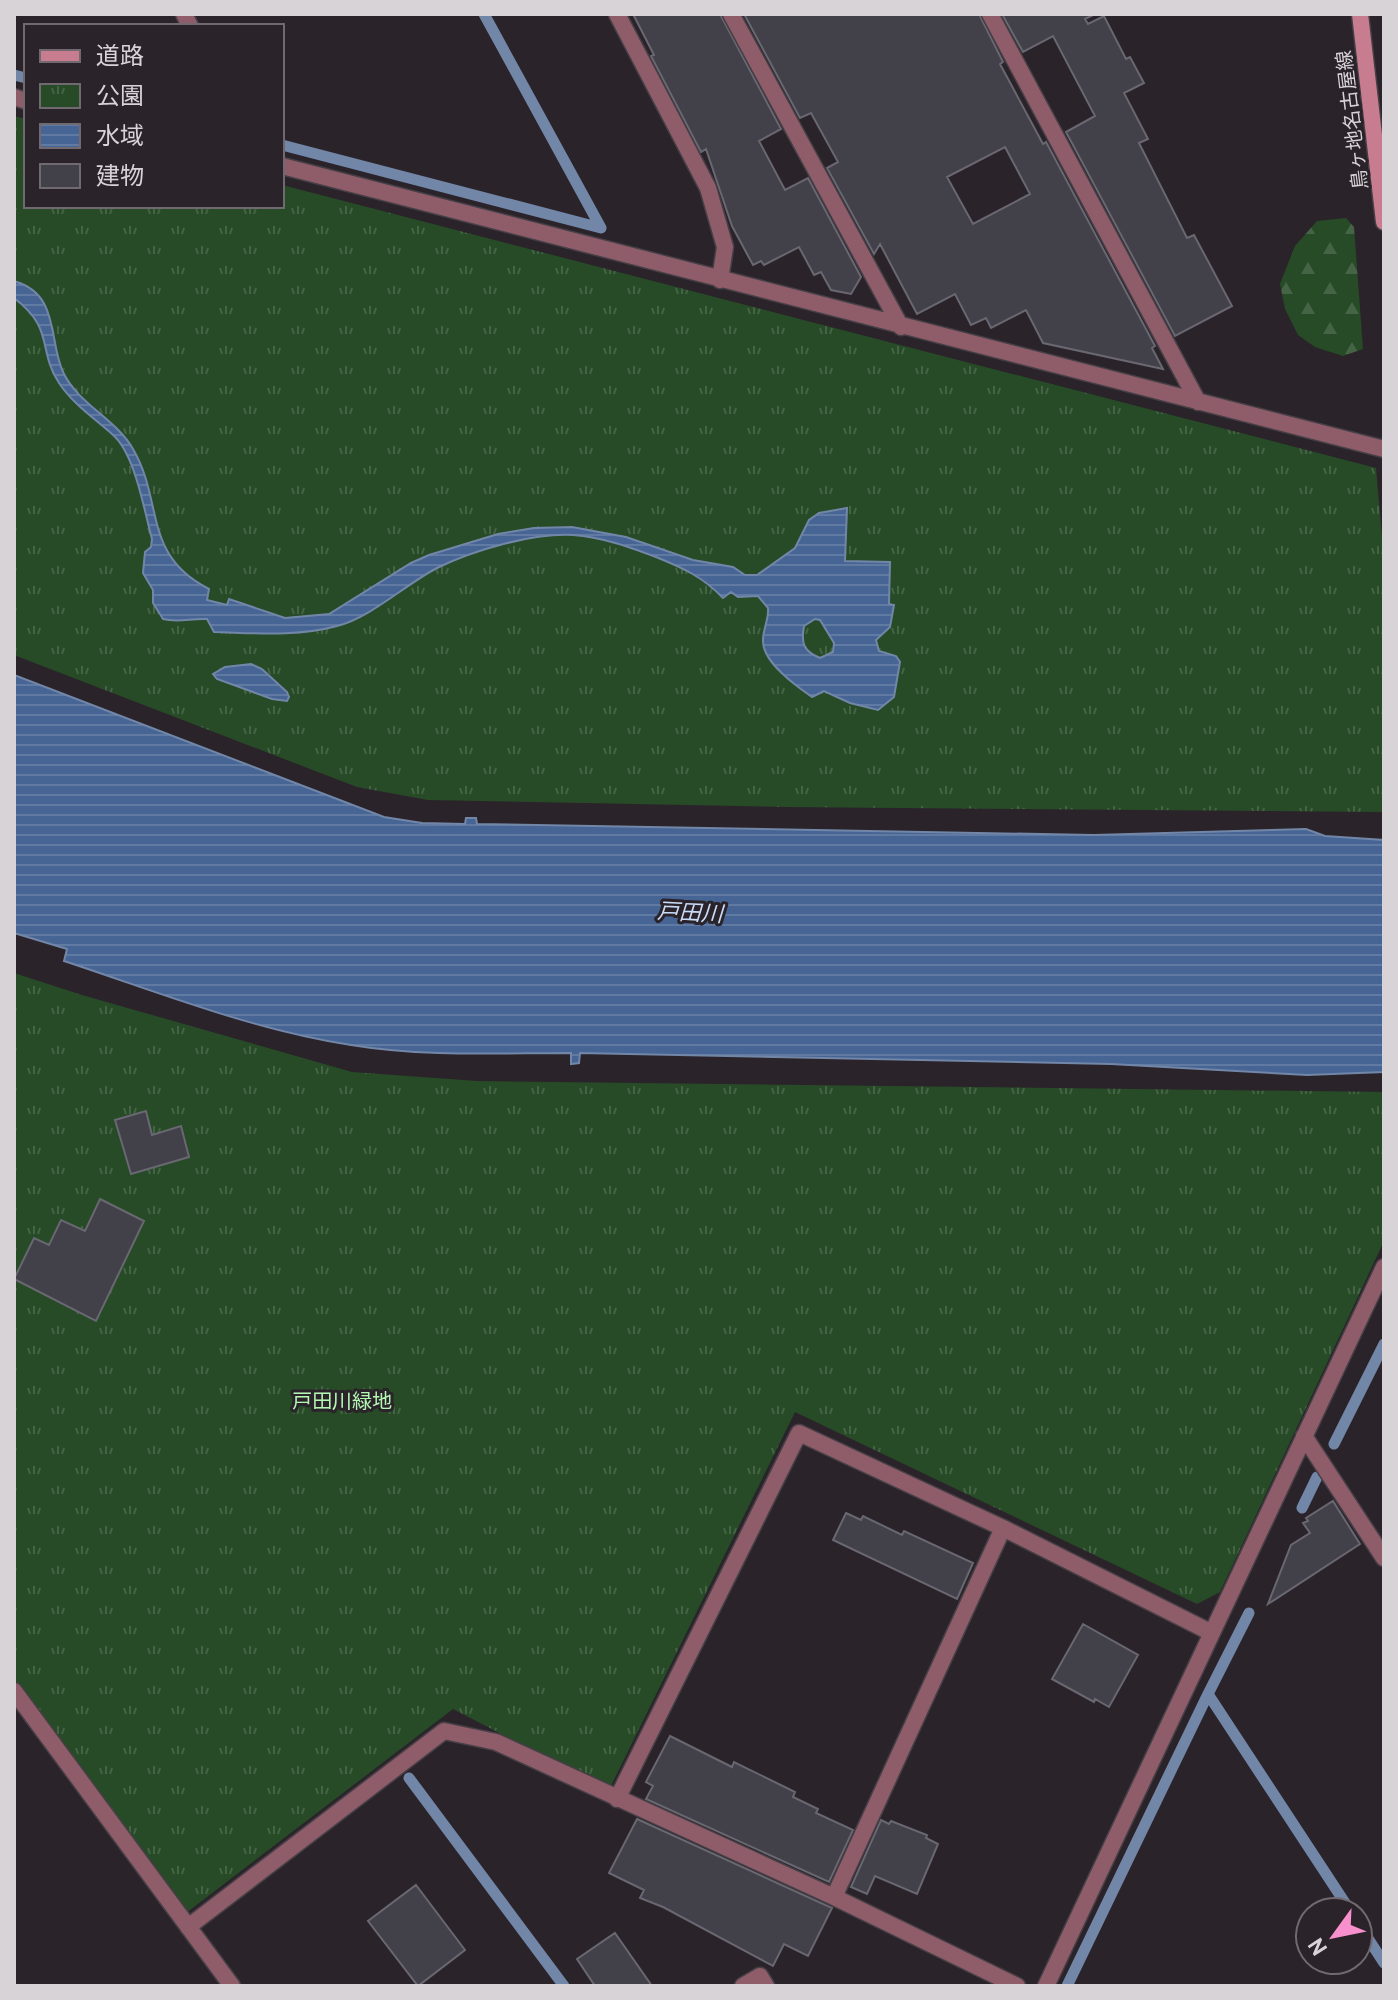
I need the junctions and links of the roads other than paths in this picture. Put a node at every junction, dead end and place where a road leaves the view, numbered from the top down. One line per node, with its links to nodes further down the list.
1 (617, 14): 7 (street)
2 (731, 14): 8 (street)
3 (990, 14): 9 (street)
4 (1360, 14): 6 (main road, 鳥ヶ地名古屋線)
5 (284, 167): 7 (street)
6 (1384, 222)
7 (720, 280): 8 (street)
8 (901, 327): 9 (street)
9 (1198, 402): 10 (street)
10 (1384, 449)
11 (1384, 1267): 12 (street)
12 (1304, 1436): 14 (street); 15 (street)
13 (1003, 1528): 15 (street); 17 (street); 18 (street)
14 (1384, 1558)
15 (1212, 1633): 24 (street)
16 (14, 1691): 19 (street)
17 (617, 1799): 18 (street); 19 (street)
18 (834, 1897): 23 (street)
19 (188, 1927): 20 (street)
20 (232, 1986)
21 (743, 1986): 22 (street)
22 (766, 1986)
23 (1017, 1986)
24 (1046, 1986)

